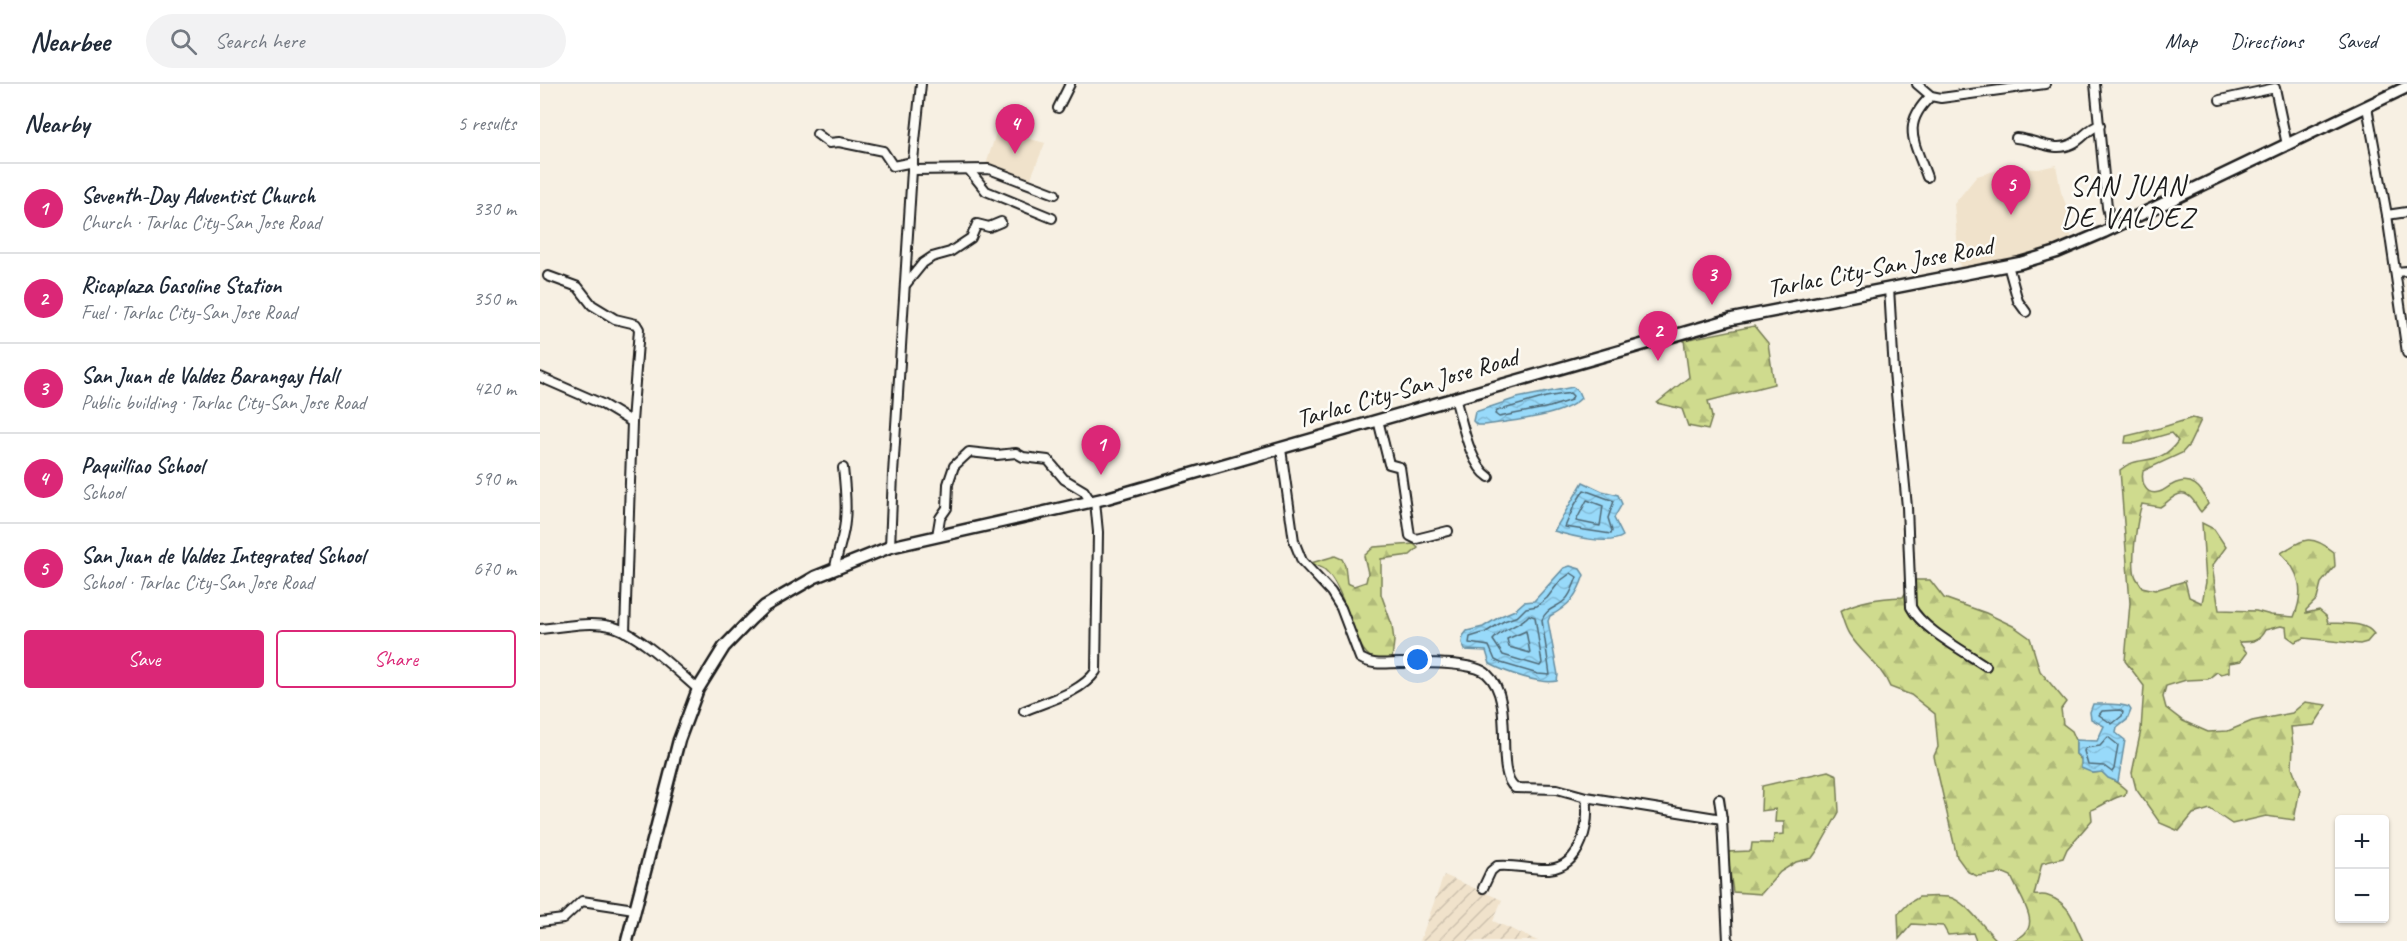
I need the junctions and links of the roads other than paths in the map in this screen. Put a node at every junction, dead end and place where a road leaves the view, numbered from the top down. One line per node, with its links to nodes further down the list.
1 (921, 84): 15 (street)
2 (1070, 84): 10 (street)
3 (1917, 84): 7 (street)
4 (2045, 84): 7 (street)
5 (2095, 84): 11 (street)
6 (2407, 87): 9 (main road, Tarlac City-San Jose Road)
7 (1930, 96): 17 (street)
8 (2220, 100): 14 (street)
9 (2367, 107): 14 (main road, Tarlac City-San Jose Road); 20 (street)
10 (1058, 108)
11 (2100, 125): 13 (street); 23 (street)
12 (817, 134): 15 (street)
13 (2016, 138)
14 (2287, 145): 23 (main road, Tarlac City-San Jose Road)
15 (913, 166): 16 (street); 28 (street)
16 (969, 170): 18 (street); 21 (street)
17 (1927, 177)
18 (1055, 194)
19 (2407, 212): 20 (street)
20 (2387, 215): 26 (street)
21 (1052, 218)
22 (1001, 222): 28 (street)
23 (2112, 228): 24 (main road, Tarlac City-San Jose Road)
24 (2008, 266): 29 (main road, Tarlac City-San Jose Road); 31 (street)
25 (2407, 271): 26 (street)
26 (2396, 272): 30 (street)
27 (548, 276): 36 (street)
28 (905, 285): 43 (street)
29 (1889, 288): 34 (main road, Tarlac City-San Jose Road); 47 (street)
30 (2403, 294): 32 (street)
31 (2026, 312)
32 (2407, 353)
33 (540, 376): 36 (street)
34 (1455, 398): 35 (main road, Tarlac City-San Jose Road); 39 (street)
35 (1378, 420): 37 (main road, Tarlac City-San Jose Road); 41 (street)
36 (632, 422): 46 (street)
37 (1281, 449): 40 (main road, Tarlac City-San Jose Road); 50 (street)
38 (843, 468): 44 (street)
39 (1488, 477)
40 (1093, 501): 42 (main road, Tarlac City-San Jose Road); 42 (street); 49 (street)
41 (1448, 531)
42 (937, 536): 43 (main road, Tarlac City-San Jose Road)
43 (890, 547): 44 (main road, Tarlac City-San Jose Road)
44 (835, 568): 48 (main road, Tarlac City-San Jose Road)
45 (540, 629): 46 (street)
46 (625, 632): 48 (street)
47 (1986, 666)
48 (698, 688): 54 (main road, Tarlac City-San Jose Road)
49 (1024, 711)
50 (1586, 797): 52 (street); 53 (street)
51 (1719, 799): 52 (street)
52 (1722, 819): 57 (street)
53 (1483, 888)
54 (634, 909): 55 (street); 56 (main road, Tarlac City-San Jose Road)
55 (540, 922)
56 (627, 941)
57 (1728, 941)

